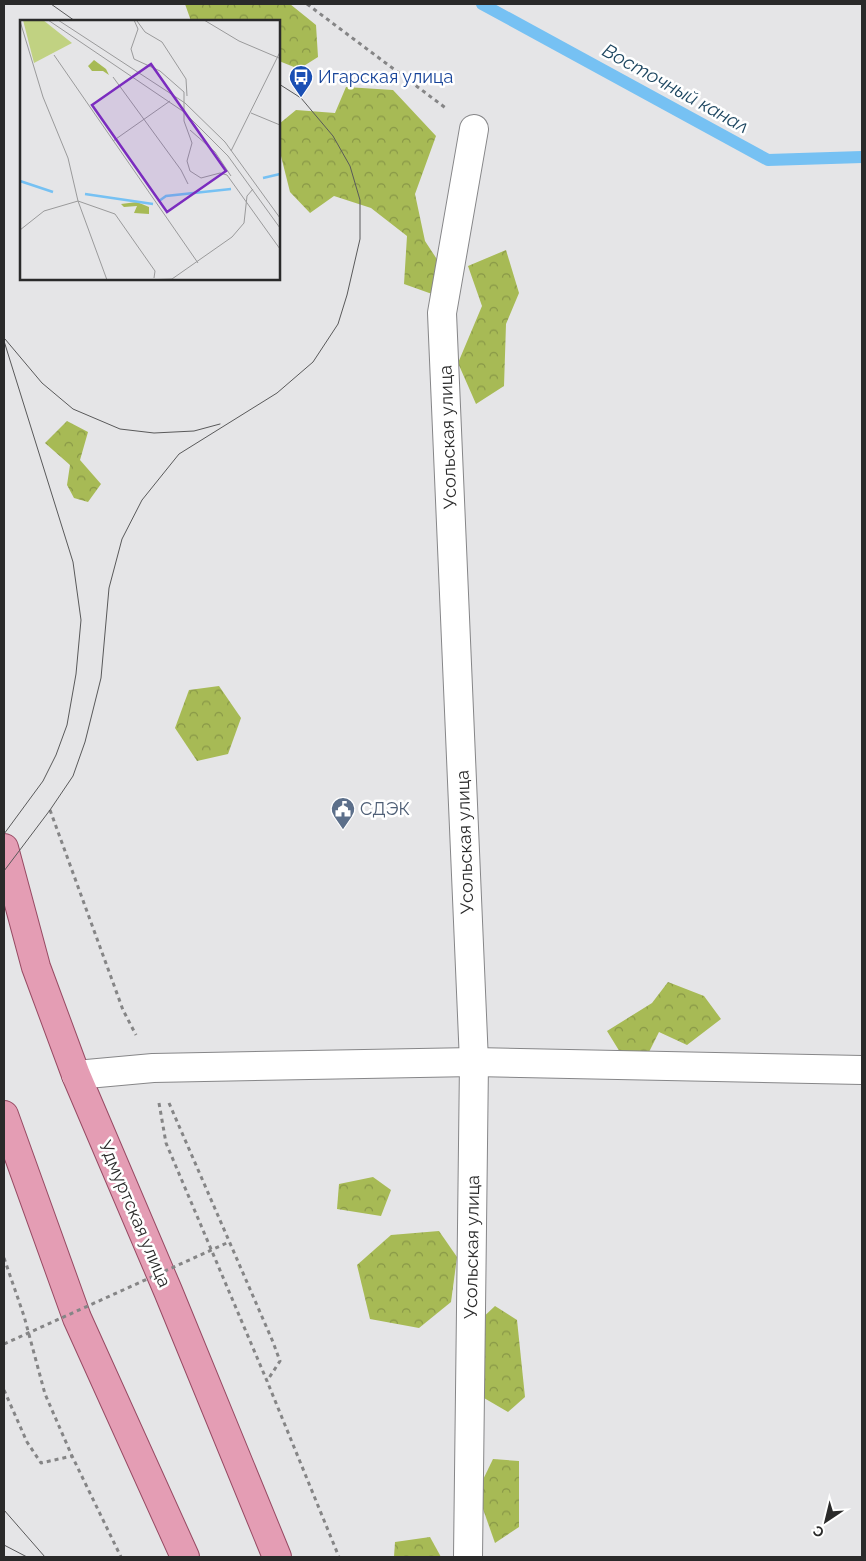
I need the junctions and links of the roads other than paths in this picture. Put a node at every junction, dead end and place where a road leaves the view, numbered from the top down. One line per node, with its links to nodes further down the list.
1 (474, 129): 3 (street, Усольская улица)
2 (6, 857): 5 (main road, Удмуртская улица)
3 (474, 1062): 4 (street); 5 (street); 9 (street, Усольская улица)
4 (862, 1070)
5 (76, 1075): 8 (main road, Удмуртская улица)
6 (4, 1115): 7 (main road)
7 (185, 1557)
8 (277, 1557)
9 (468, 1557)

